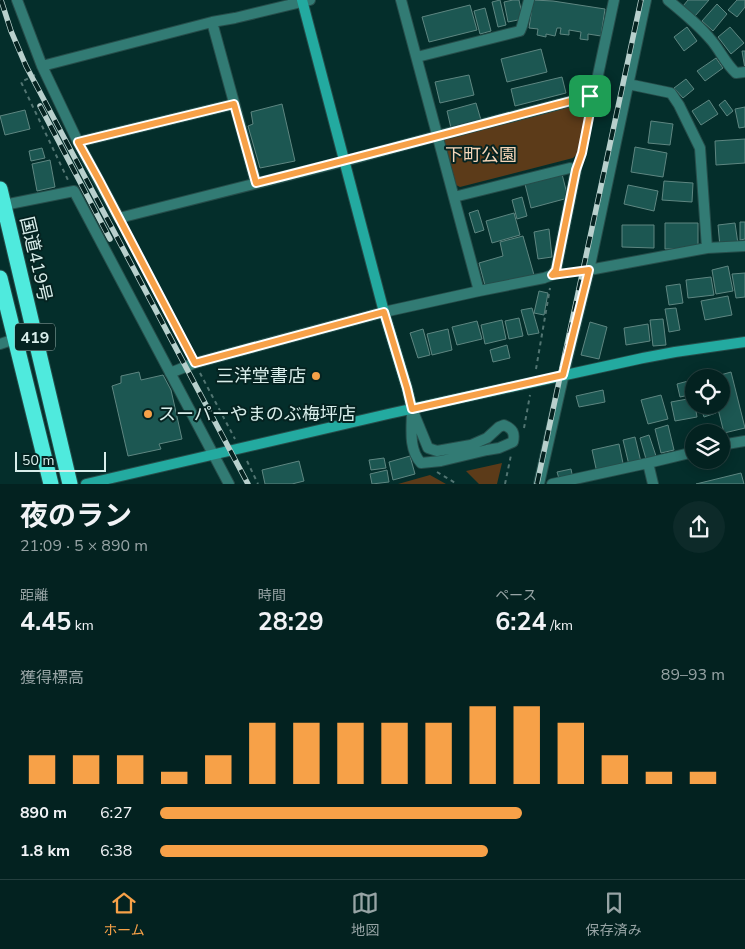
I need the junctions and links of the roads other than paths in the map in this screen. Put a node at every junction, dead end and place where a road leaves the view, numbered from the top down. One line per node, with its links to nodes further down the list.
1 (17, 0): 10 (street)
2 (401, 0): 9 (street)
3 (529, 0): 9 (street)
4 (614, 0): 14 (street)
5 (646, 0): 12 (street)
6 (668, 0): 11 (street)
7 (305, 1): 8 (street); 16 (street)
8 (212, 22): 10 (street); 13 (street)
9 (417, 57): 14 (street)
10 (41, 70): 15 (street)
11 (745, 72)
12 (628, 84): 22 (street); 23 (street)
13 (234, 104): 15 (street); 17 (street)
14 (436, 136): 16 (street); 19 (street)
15 (78, 142): 17 (street)
16 (345, 161): 17 (street); 26 (street)
17 (256, 183)
18 (0, 190): 20 (highway, 国道419号 / 419)
19 (454, 197): 25 (street); 25 (street)
20 (4, 205): 30 (street); 39 (highway, 国道419号 / 419)
21 (745, 246): 22 (street)
22 (707, 248): 23 (street)
23 (589, 270): 31 (street)
24 (0, 278): 27 (highway, 419)
25 (479, 291): 26 (street)
26 (384, 312): 30 (street); 32 (street)
27 (15, 339): 29 (street); 38 (highway, 419)
28 (745, 342): 31 (street)
29 (0, 344)
30 (170, 373): 35 (street)
31 (563, 375): 32 (street); 42 (street)
32 (412, 409): 32 (street); 35 (street)
33 (745, 441): 34 (street)
34 (730, 444)
35 (213, 454): 40 (street); 41 (street)
36 (685, 454): 37 (street)
37 (648, 463): 43 (street); 44 (street)
38 (51, 484)
39 (70, 484)
40 (86, 484)
41 (229, 484)
42 (539, 484)
43 (552, 484)
44 (653, 484)

